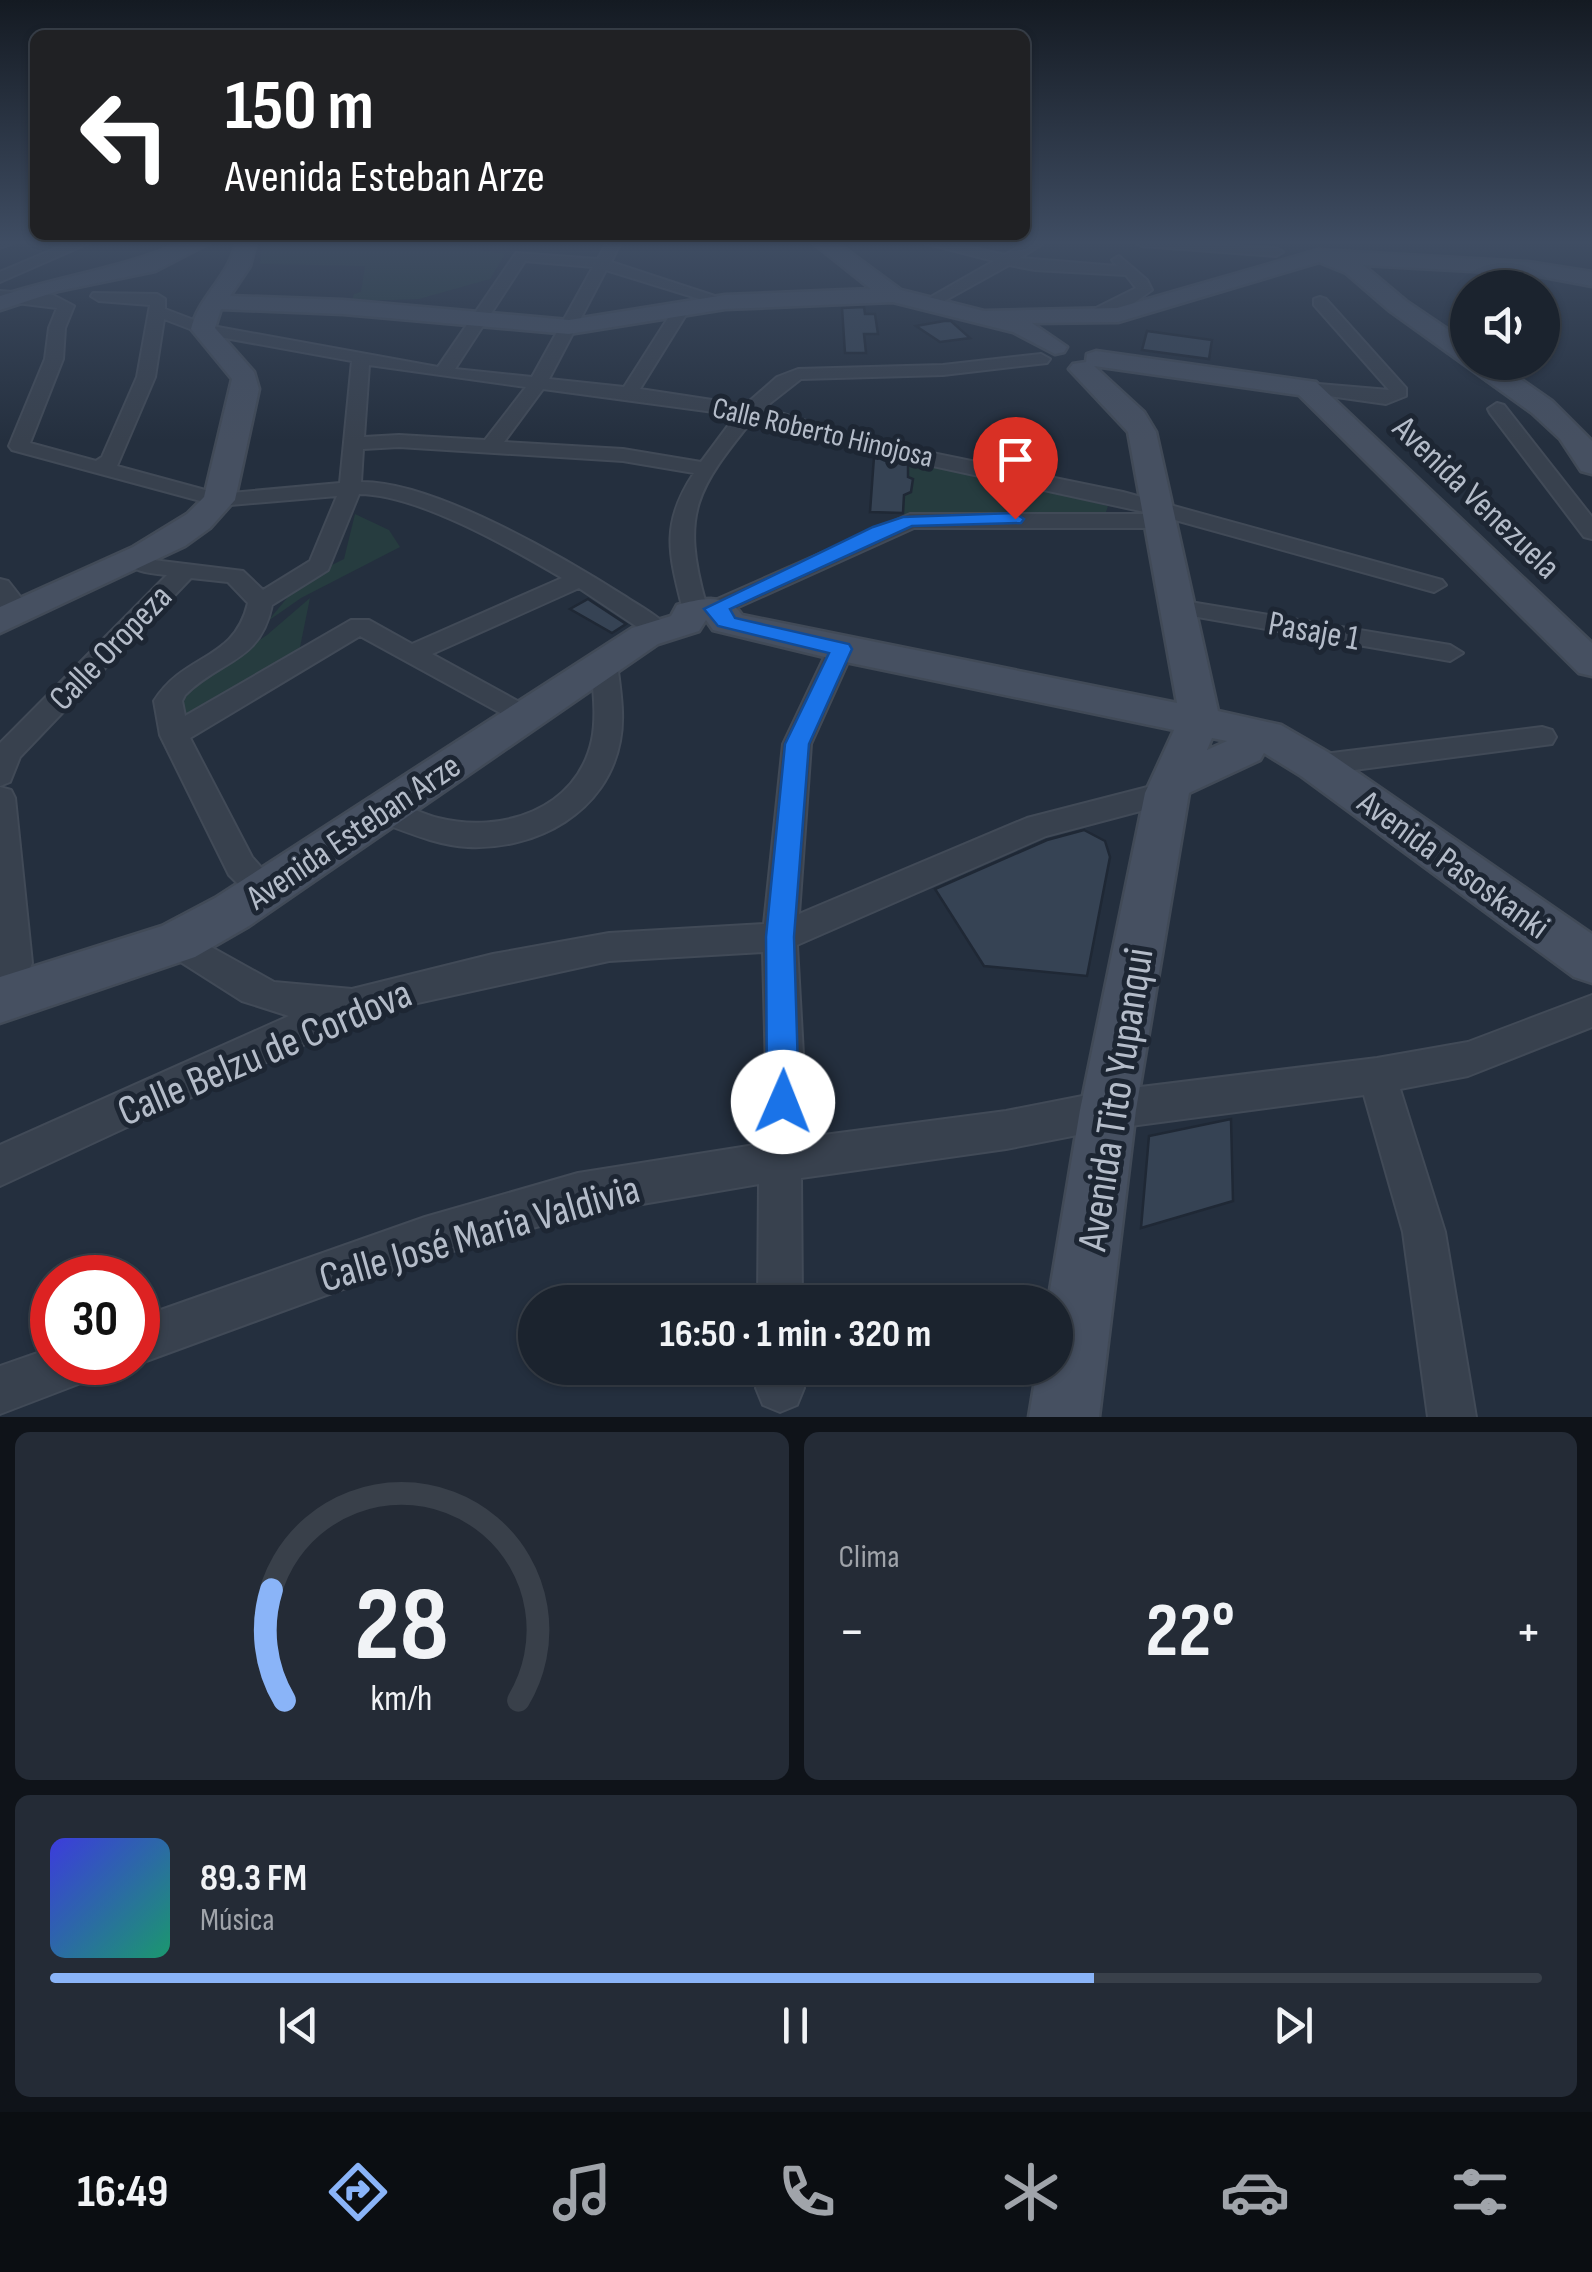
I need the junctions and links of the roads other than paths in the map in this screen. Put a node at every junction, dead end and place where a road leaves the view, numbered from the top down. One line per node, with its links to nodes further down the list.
1 (65, 308): 33 (street)
2 (211, 308): 18 (main road)
3 (322, 308): 15 (main road)
4 (484, 308): 15 (street)
5 (579, 308): 17 (street)
6 (691, 308): 12 (main road)
7 (939, 308): 16 (main road)
8 (1113, 308): 14 (street)
9 (1143, 308): 14 (main road)
10 (1325, 308): 26 (street)
11 (1401, 308): 19 (main road)
12 (681, 310): 17 (main road); 27 (street)
13 (156, 311): 18 (street, Calle Roberto Hinojosa); 33 (street)
14 (1092, 316): 16 (main road)
15 (478, 317): 17 (main road); 23 (street)
16 (986, 317): 20 (main road)
17 (569, 327): 25 (street)
18 (203, 330): 21 (street, Calle Roberto Hinojosa); 36 (main road)
19 (1450, 342)
20 (1048, 353): 22 (main road); 29 (street)
21 (361, 357): 23 (street, Calle Roberto Hinojosa); 30 (street)
22 (1089, 364): 26 (main road); 37 (main road)
23 (443, 373): 25 (street, Calle Roberto Hinojosa)
24 (1503, 380): 32 (main road)
25 (537, 385): 27 (street, Calle Roberto Hinojosa); 31 (street)
26 (1307, 388): 51 (main road, Avenida Venezuela)
27 (629, 394): 29 (street, Calle Roberto Hinojosa)
28 (1497, 408): 38 (street)
29 (747, 411): 34 (street); 37 (street, Calle Roberto Hinojosa)
30 (356, 444): 31 (street); 35 (street)
31 (489, 448): 34 (street)
32 (1592, 465)
33 (98, 468): 36 (street)
34 (708, 470): 46 (street)
35 (350, 489): 36 (street); 41 (street); 43 (street)
36 (219, 500): 39 (main road)
37 (1158, 514): 42 (street, Calle Roberto Hinojosa); 45 (main road); 46 (street)
38 (1592, 532)
39 (132, 558): 40 (street); 44 (main road)
40 (187, 568): 43 (street); 58 (street, Calle Oropeza)
41 (582, 578): 46 (street); 48 (street)
42 (1434, 585)
43 (261, 602): 53 (street)
44 (6, 606)
45 (1178, 607): 49 (street, Pasaje 1); 56 (main road)
46 (696, 618): 47 (main road); 50 (main road, Avenida Esteban Arze)
47 (841, 649): 56 (main road); 62 (street)
48 (411, 654): 52 (street); 53 (street)
49 (1450, 654)
50 (604, 663): 52 (main road, Avenida Esteban Arze); 60 (street)
51 (1592, 664)
52 (524, 717): 60 (main road, Avenida Esteban Arze)
53 (174, 734): 61 (street)
54 (1542, 736): 57 (street)
55 (1256, 742): 56 (main road); 56 (main road); 57 (main road)
56 (1185, 745): 62 (street, Calle Belzu de Cordova); 69 (main road, Avenida Tito Yupanqui)
57 (1316, 765): 64 (main road, Avenida Pasoskanki)
58 (0, 775)
59 (0, 798): 65 (street)
60 (382, 811): 61 (main road, Avenida Esteban Arze)
61 (267, 892): 63 (main road, Avenida Esteban Arze)
62 (780, 937): 66 (street, Calle Belzu de Cordova); 70 (street)
63 (177, 942): 65 (main road, Avenida Esteban Arze); 66 (street)
64 (1592, 962)
65 (0, 1000)
66 (366, 1000): 71 (street, Calle Belzu de Cordova)
67 (1592, 1012): 68 (street, Calle José Maria Valdivia)
68 (1377, 1076): 69 (street, Calle José Maria Valdivia); 77 (street)
69 (1108, 1110): 70 (street, Calle José Maria Valdivia); 76 (main road, Avenida Tito Yupanqui)
70 (780, 1160): 72 (street); 73 (street, Calle José Maria Valdivia)
71 (0, 1166)
72 (780, 1285)
73 (160, 1333)
74 (30, 1379): 75 (street)
75 (0, 1390)
76 (1064, 1417)
77 (1452, 1417)

